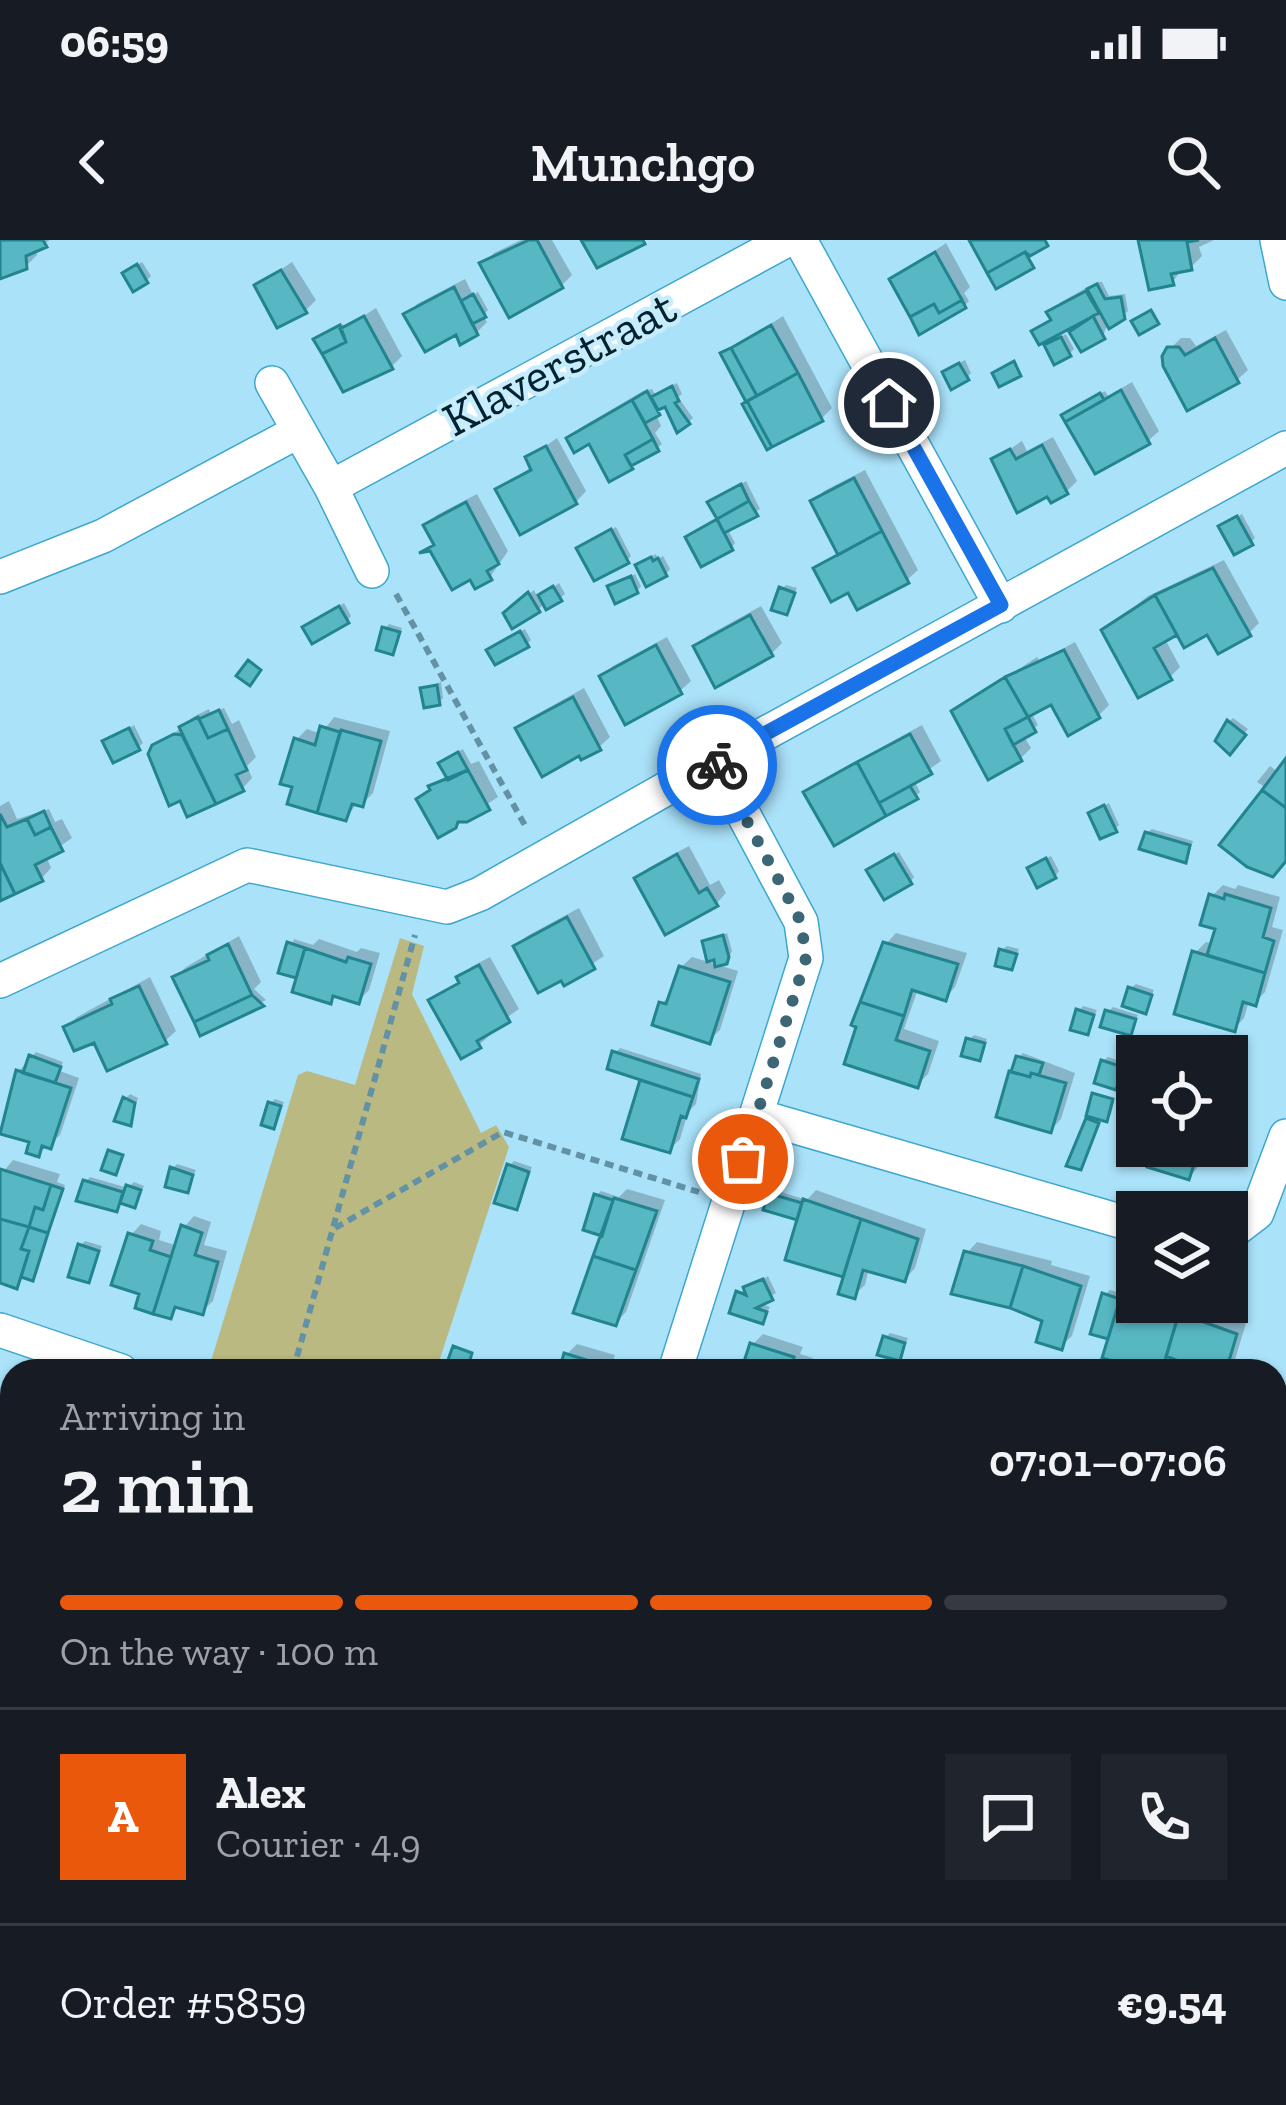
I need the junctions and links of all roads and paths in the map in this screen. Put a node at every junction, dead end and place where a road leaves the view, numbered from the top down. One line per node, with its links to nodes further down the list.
1 (787, 240): 8 (street, Klaverstraat)
2 (800, 240): 11 (street)
3 (1277, 240): 4 (street)
4 (1286, 283)
5 (272, 383): 6 (street)
6 (299, 431): 8 (street); 10 (street)
7 (1286, 448): 11 (street)
8 (331, 487): 9 (street)
9 (373, 571): 13 (path)
10 (0, 577)
11 (1001, 605): 12 (street)
12 (715, 761): 13 (street); 16 (street)
13 (543, 859): 14 (street)
14 (424, 902): 15 (street); 21 (path)
15 (0, 981)
16 (758, 1116): 18 (street); 19 (street)
17 (1286, 1136): 20 (street)
18 (730, 1202): 21 (path); 25 (street)
19 (1116, 1220)
20 (1248, 1220)
21 (335, 1228): 24 (path)
22 (0, 1330): 23 (street)
23 (86, 1359)
24 (297, 1359)
25 (679, 1359)

